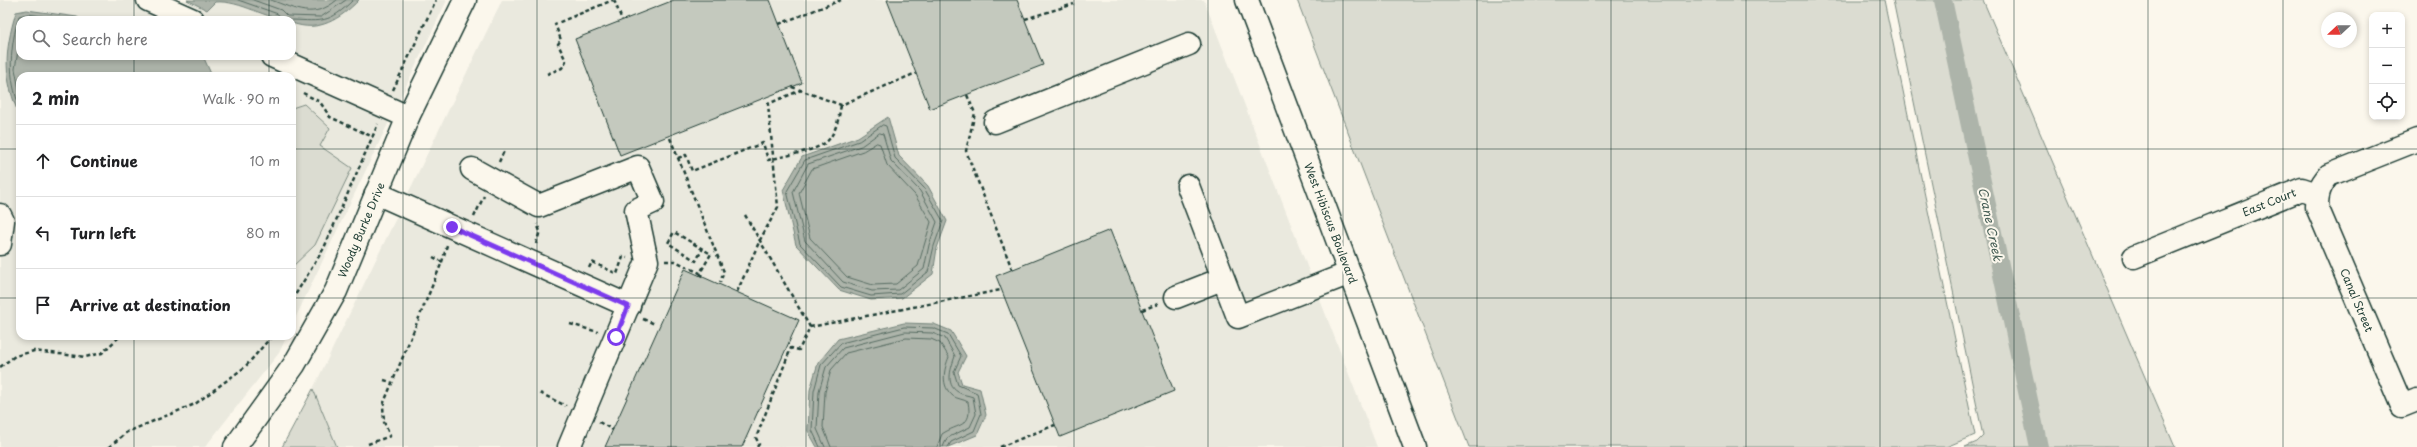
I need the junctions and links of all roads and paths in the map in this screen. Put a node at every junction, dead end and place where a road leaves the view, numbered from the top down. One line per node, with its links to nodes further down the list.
1 (148, 0): 8 (street)
2 (436, 0): 21 (path)
3 (465, 0): 22 (street, Woody Burke Drive)
4 (613, 0): 10 (path); 15 (path)
5 (841, 0): 11 (path)
6 (1247, 0): 44 (street, West Hibiscus Boulevard)
7 (1074, 4): 9 (path)
8 (184, 16)
9 (1025, 19)
10 (622, 20)
11 (779, 24)
12 (1189, 44): 23 (street)
13 (281, 60): 21 (street)
14 (916, 73): 20 (path)
15 (548, 74)
16 (792, 87): 17 (path)
17 (801, 90): 20 (path); 28 (path)
18 (299, 91): 24 (path)
19 (967, 95): 43 (path)
20 (841, 105): 28 (path)
21 (385, 108): 22 (street); 24 (path)
22 (408, 117): 31 (street, Woody Burke Drive)
23 (995, 122)
24 (373, 137): 49 (path)
25 (670, 138): 27 (path)
26 (2417, 140): 32 (street)
27 (678, 158): 28 (path); 46 (path)
28 (774, 158): 36 (path)
29 (472, 169): 51 (street)
30 (1188, 186): 45 (street)
31 (376, 193): 35 (street); 65 (street, Woody Burke Drive)
32 (2317, 194): 40 (street, East Court); 61 (street, Canal Street)
33 (0, 215): 37 (street)
34 (745, 215): 36 (path)
35 (452, 227): 42 (path); 51 (street)
36 (760, 240): 48 (path); 54 (path)
37 (0, 244)
38 (704, 248): 38 (path); 41 (path)
39 (433, 257): 42 (path)
40 (2134, 257)
41 (662, 261)
42 (442, 262): 60 (path)
43 (1012, 269)
44 (1350, 273): 45 (street); 69 (street, West Hibiscus Boulevard)
45 (1222, 279): 50 (street)
46 (720, 282)
47 (1001, 290): 54 (path)
48 (737, 292)
49 (296, 294)
50 (1176, 297)
51 (633, 312): 53 (path); 55 (street)
52 (570, 324): 55 (path)
53 (655, 324)
54 (810, 327): 67 (path)
55 (616, 337): 66 (street)
56 (116, 340): 58 (path)
57 (269, 340): 64 (path)
58 (0, 367)
59 (384, 380): 60 (path)
60 (391, 382): 63 (path)
61 (2410, 403)
62 (1055, 425): 68 (path)
63 (368, 444)
64 (109, 447)
65 (235, 447)
66 (569, 447)
67 (757, 447)
68 (1000, 447)
69 (1415, 447)

